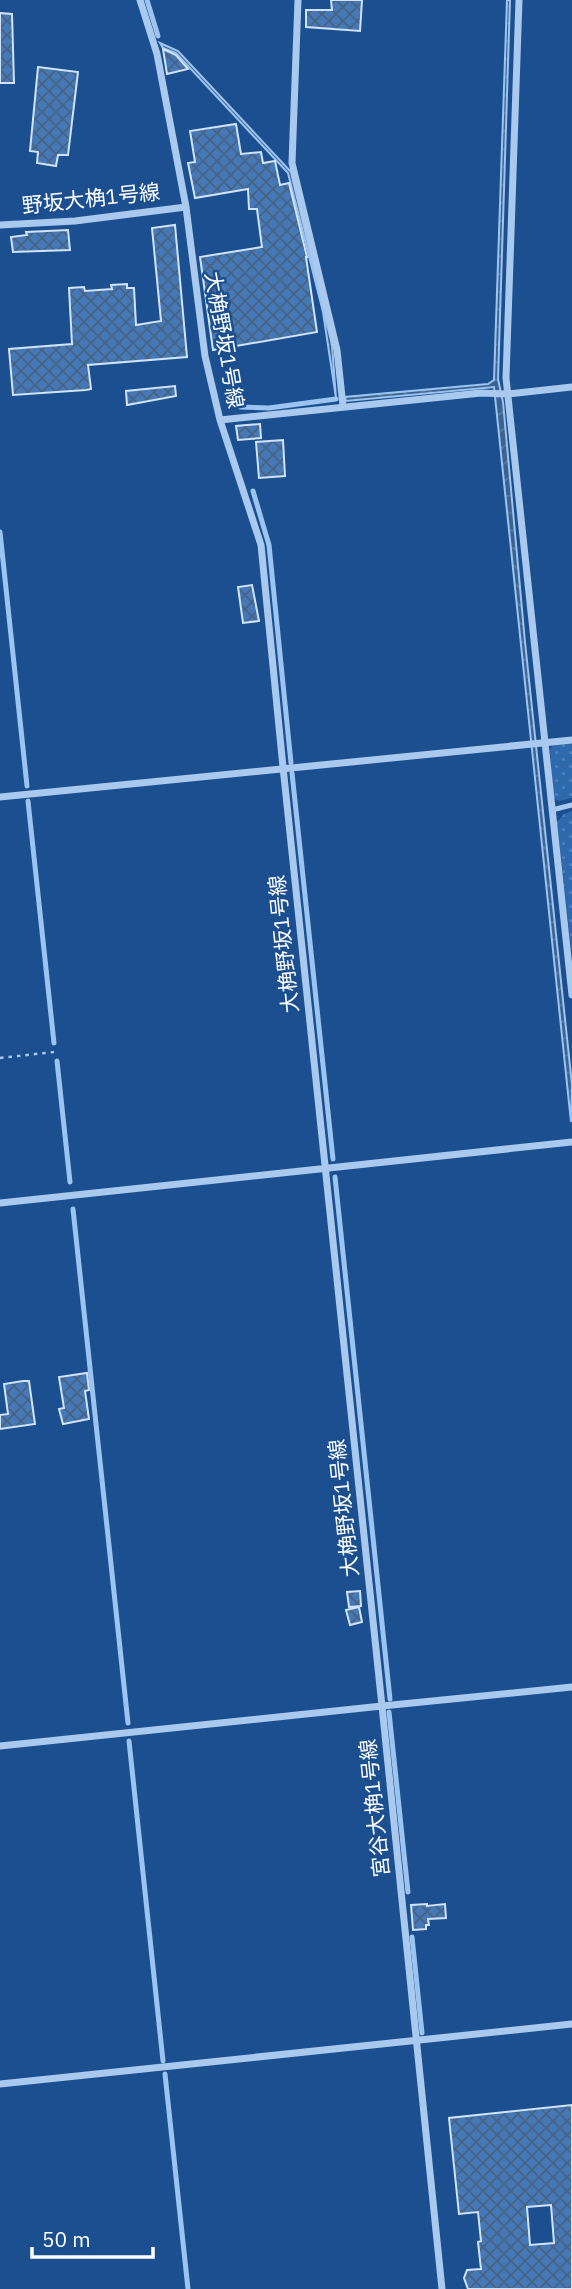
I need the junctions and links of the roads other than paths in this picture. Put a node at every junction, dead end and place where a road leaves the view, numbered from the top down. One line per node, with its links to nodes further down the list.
1 (140, 0): 4 (street, 大桷野坂1号線)
2 (298, 0): 8 (street)
3 (519, 0): 7 (street)
4 (186, 207): 5 (street, 野坂大桷1号線); 9 (street, 大桷野坂1号線)
5 (0, 225)
6 (572, 387): 7 (street)
7 (508, 394): 8 (street); 11 (street)
8 (343, 406): 9 (street)
9 (220, 420): 12 (street, 大桷野坂1号線)
10 (572, 740): 11 (street)
11 (544, 742): 12 (street); 15 (street)
12 (283, 767): 13 (street); 19 (street, 大桷野坂1号線)
13 (0, 797)
14 (572, 805): 15 (lane)
15 (552, 810): 16 (street)
16 (571, 984): 17 (street)
17 (572, 995)
18 (572, 1142): 19 (street)
19 (325, 1169): 20 (street); 22 (street, 大桷野坂1号線)
20 (0, 1203)
21 (572, 1688): 22 (street)
22 (382, 1706): 23 (street, 宮谷大桷1号線); 25 (street, 宮谷大桷1号線)
23 (0, 1746)
24 (572, 2024): 25 (street)
25 (416, 2042): 26 (street); 27 (street, 宮谷大桷1号線)
26 (0, 2084)
27 (442, 2289)

